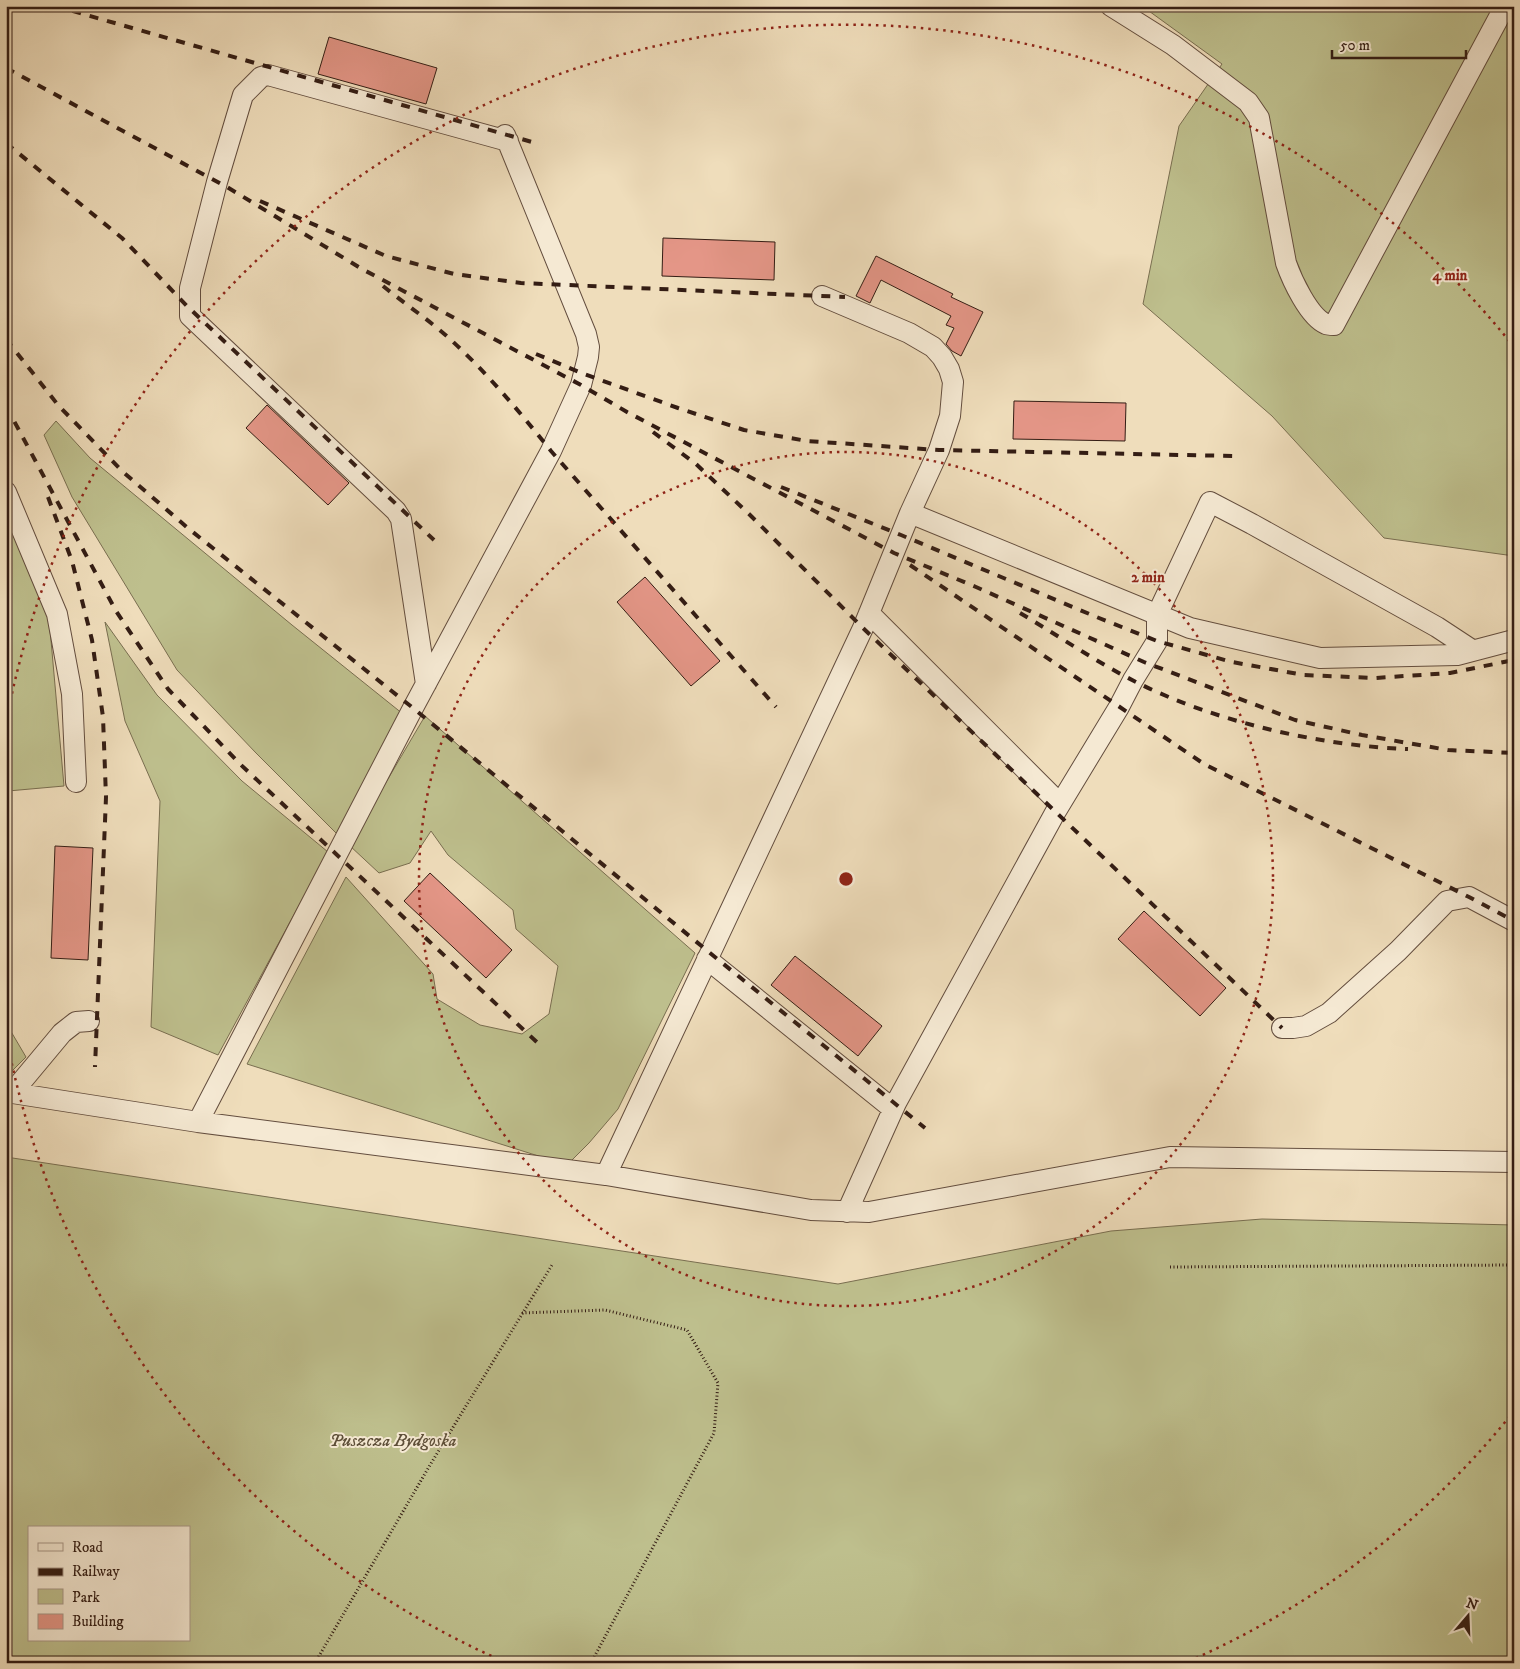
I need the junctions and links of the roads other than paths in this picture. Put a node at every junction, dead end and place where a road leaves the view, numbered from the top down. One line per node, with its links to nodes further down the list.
1 (1111, 6): 2 (lane)
2 (1506, 6)
3 (822, 296): 5 (lane)
4 (6, 492): 11 (lane)
5 (910, 513): 6 (lane); 7 (lane)
6 (869, 613): 12 (lane); 14 (lane)
7 (1157, 615): 9 (lane); 9 (lane); 12 (lane)
8 (1514, 640): 9 (lane)
9 (1472, 650)
10 (426, 684): 10 (lane); 19 (lane)
11 (76, 782)
12 (1060, 804): 18 (lane)
13 (1514, 921): 16 (lane)
14 (707, 959): 18 (lane); 21 (lane)
15 (89, 1021): 17 (lane)
16 (1282, 1028)
17 (9, 1092): 19 (lane)
18 (893, 1109): 22 (lane)
19 (198, 1122): 21 (lane)
20 (1514, 1162): 22 (lane)
21 (606, 1175): 22 (lane)
22 (847, 1212)

